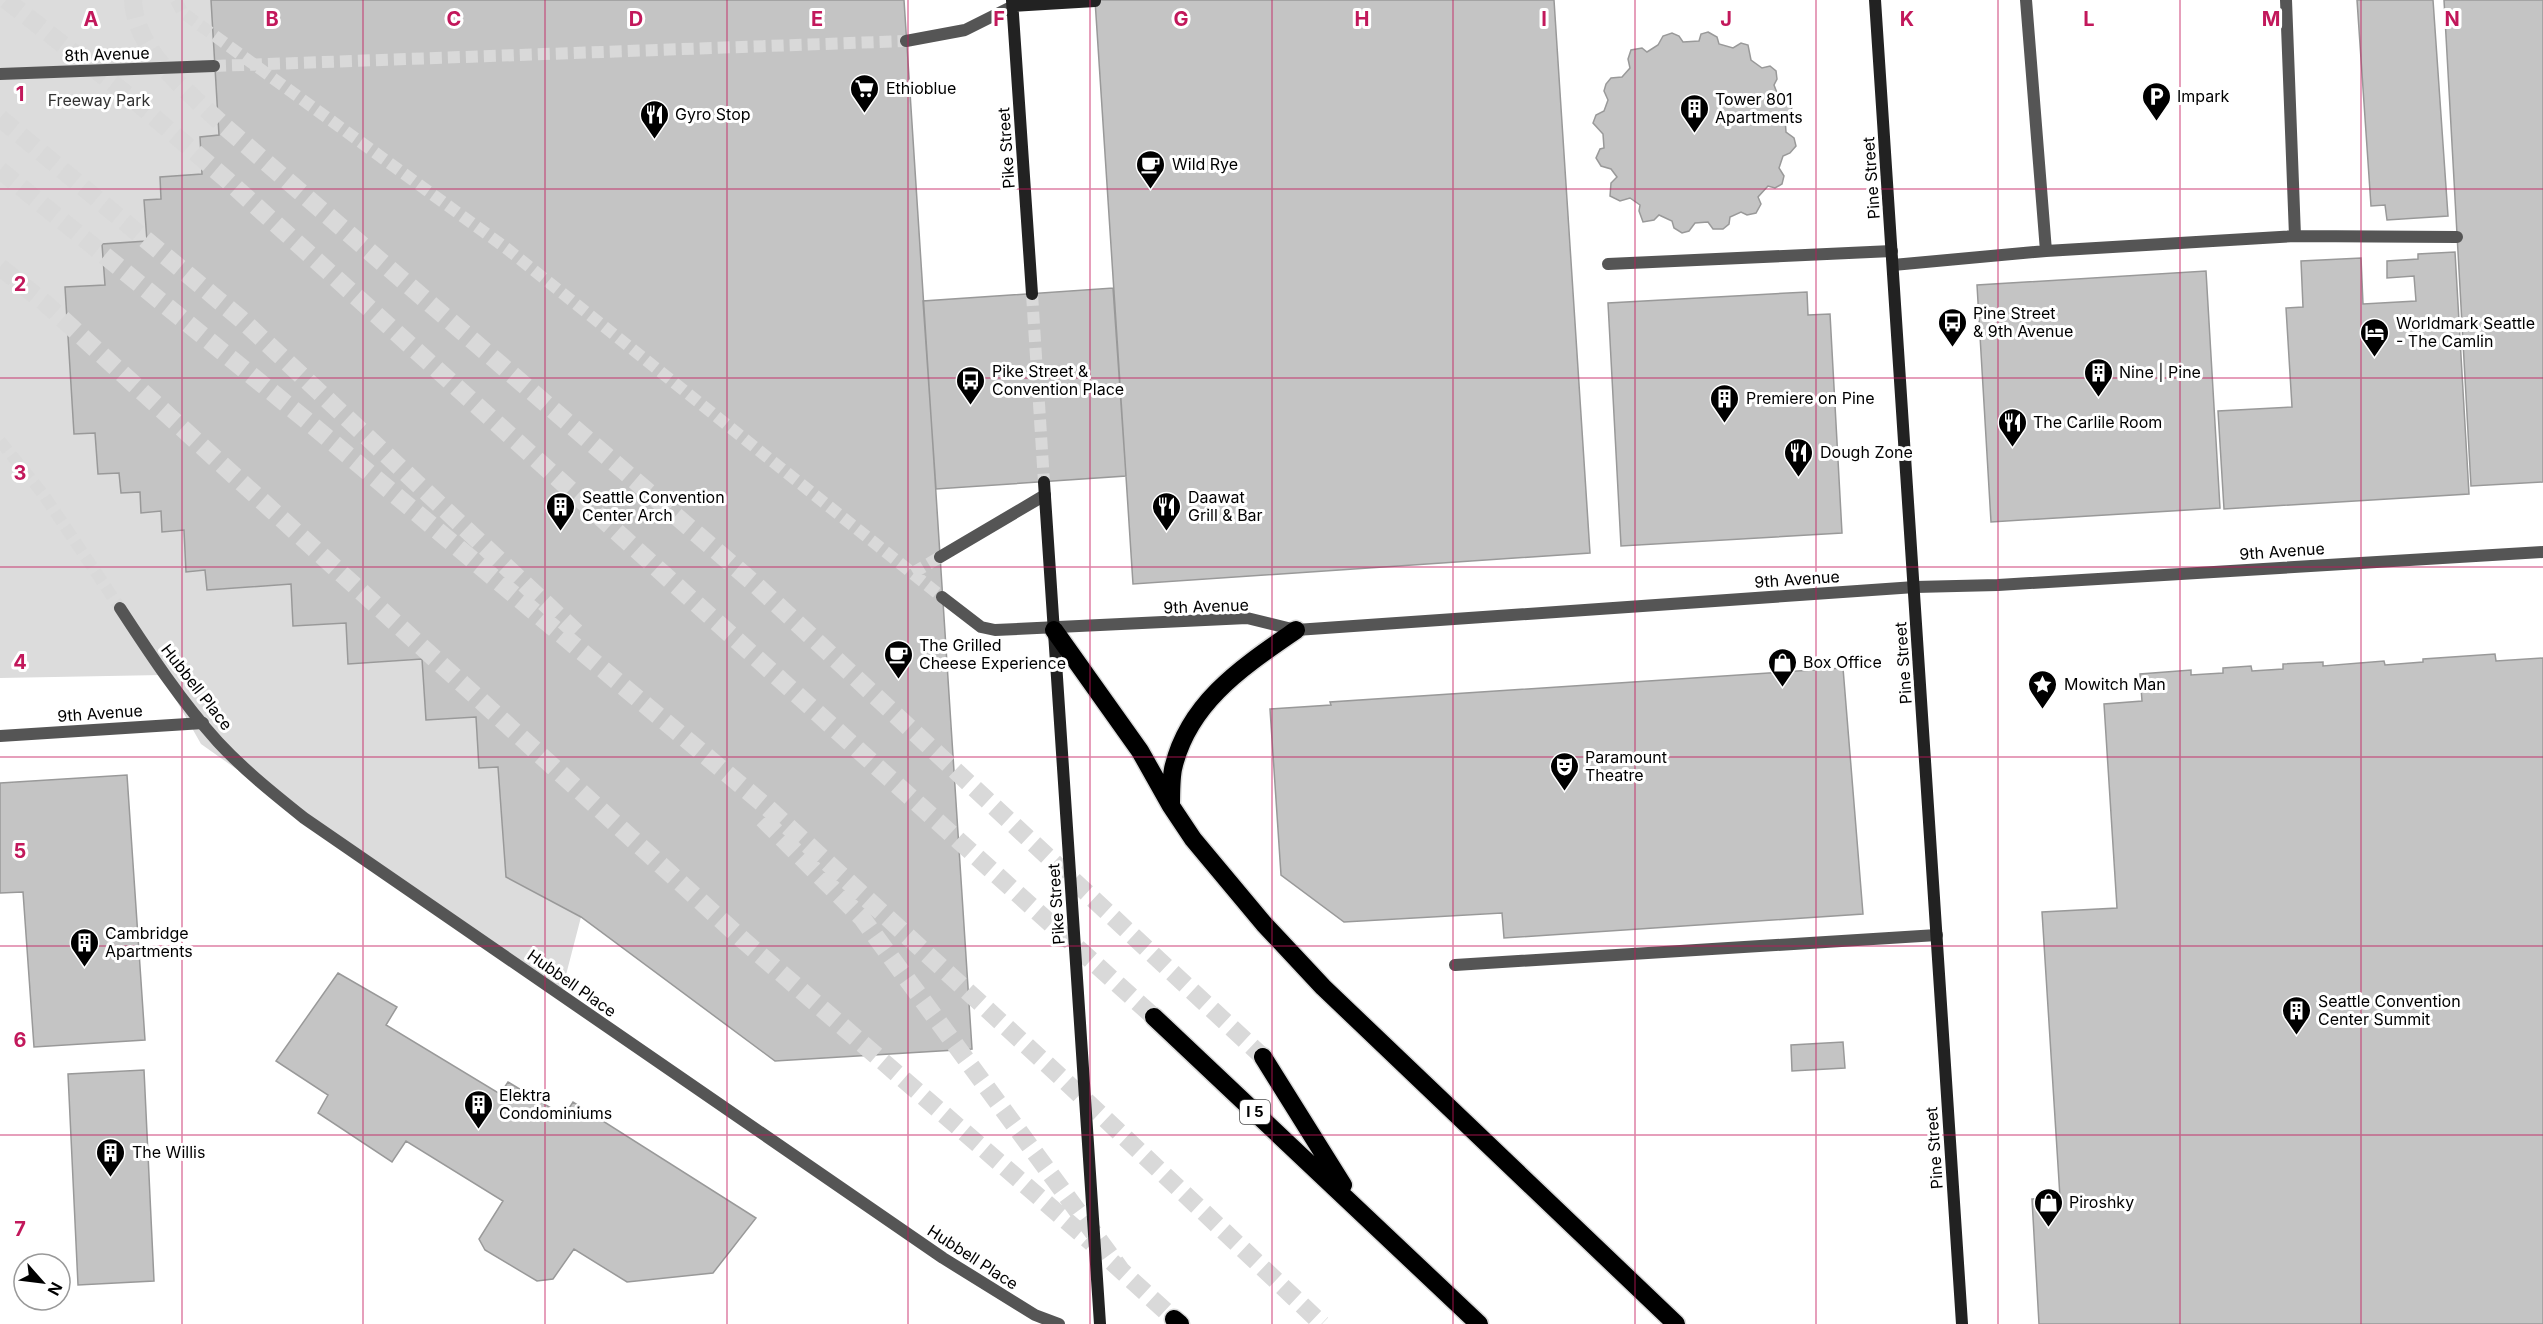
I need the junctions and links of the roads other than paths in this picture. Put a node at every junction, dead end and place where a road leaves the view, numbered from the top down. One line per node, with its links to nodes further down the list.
1 (1875, 0): 11 (main road, Pine Street)
2 (2026, 0): 12 (street)
3 (2286, 0): 9 (street)
4 (1095, 1): 5 (main road)
5 (1012, 3): 6 (street); 15 (main road, Pike Street)
6 (906, 40)
7 (214, 66): 8 (street, 8th Avenue, bridge)
8 (0, 75)
9 (2295, 236): 10 (street); 12 (street)
10 (2457, 237)
11 (1892, 251): 13 (street); 14 (main road, Pine Street)
12 (2046, 251): 14 (street)
13 (1608, 264)
14 (1893, 265): 20 (main road, Pine Street)
15 (1032, 294)
16 (1044, 482): 17 (main road, Pike Street)
17 (1045, 495): 19 (street); 23 (main road, Pike Street)
18 (2543, 552): 20 (street, 9th Avenue)
19 (940, 557)
20 (1915, 587): 24 (street, 9th Avenue); 28 (main road, Pine Street)
21 (942, 597): 23 (street, 9th Avenue)
22 (120, 608): 25 (street, Hubbell Place)
23 (1054, 630): 24 (street, 9th Avenue); 27 (highway); 34 (main road, Pike Street)
24 (1296, 630): 27 (highway)
25 (203, 723): 26 (street, 9th Avenue); 33 (street, Hubbell Place)
26 (0, 736)
27 (1171, 806): 36 (highway)
28 (1937, 935): 29 (street); 37 (main road, Pine Street)
29 (1455, 965)
30 (1154, 1017): 32 (highway, I 5)
31 (1263, 1056): 32 (highway)
32 (1357, 1206): 35 (highway, I 5)
33 (1059, 1324)
34 (1100, 1324)
35 (1479, 1324)
36 (1676, 1324)
37 (1962, 1324)

